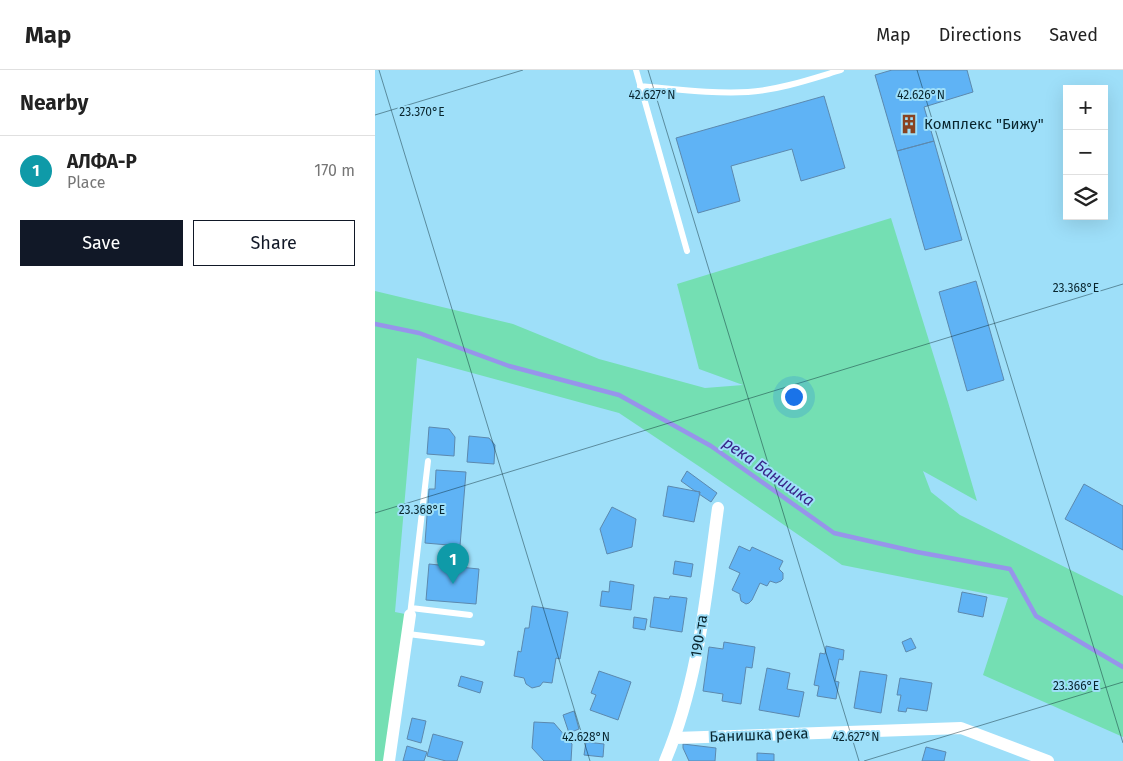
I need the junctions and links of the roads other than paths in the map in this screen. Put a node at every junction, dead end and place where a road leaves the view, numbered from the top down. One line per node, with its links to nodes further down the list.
1 (636, 70): 3 (lane)
2 (841, 70): 3 (lane)
3 (640, 86): 4 (lane)
4 (687, 251)
5 (428, 461): 7 (lane)
6 (718, 508): 11 (street, 190-та)
7 (411, 612): 8 (lane); 9 (street)
8 (470, 615)
9 (408, 634): 10 (lane); 12 (street)
10 (481, 642)
11 (675, 738): 13 (street, 190-та); 14 (street, Банишка река)
12 (389, 761)
13 (665, 761)
14 (1047, 761)

